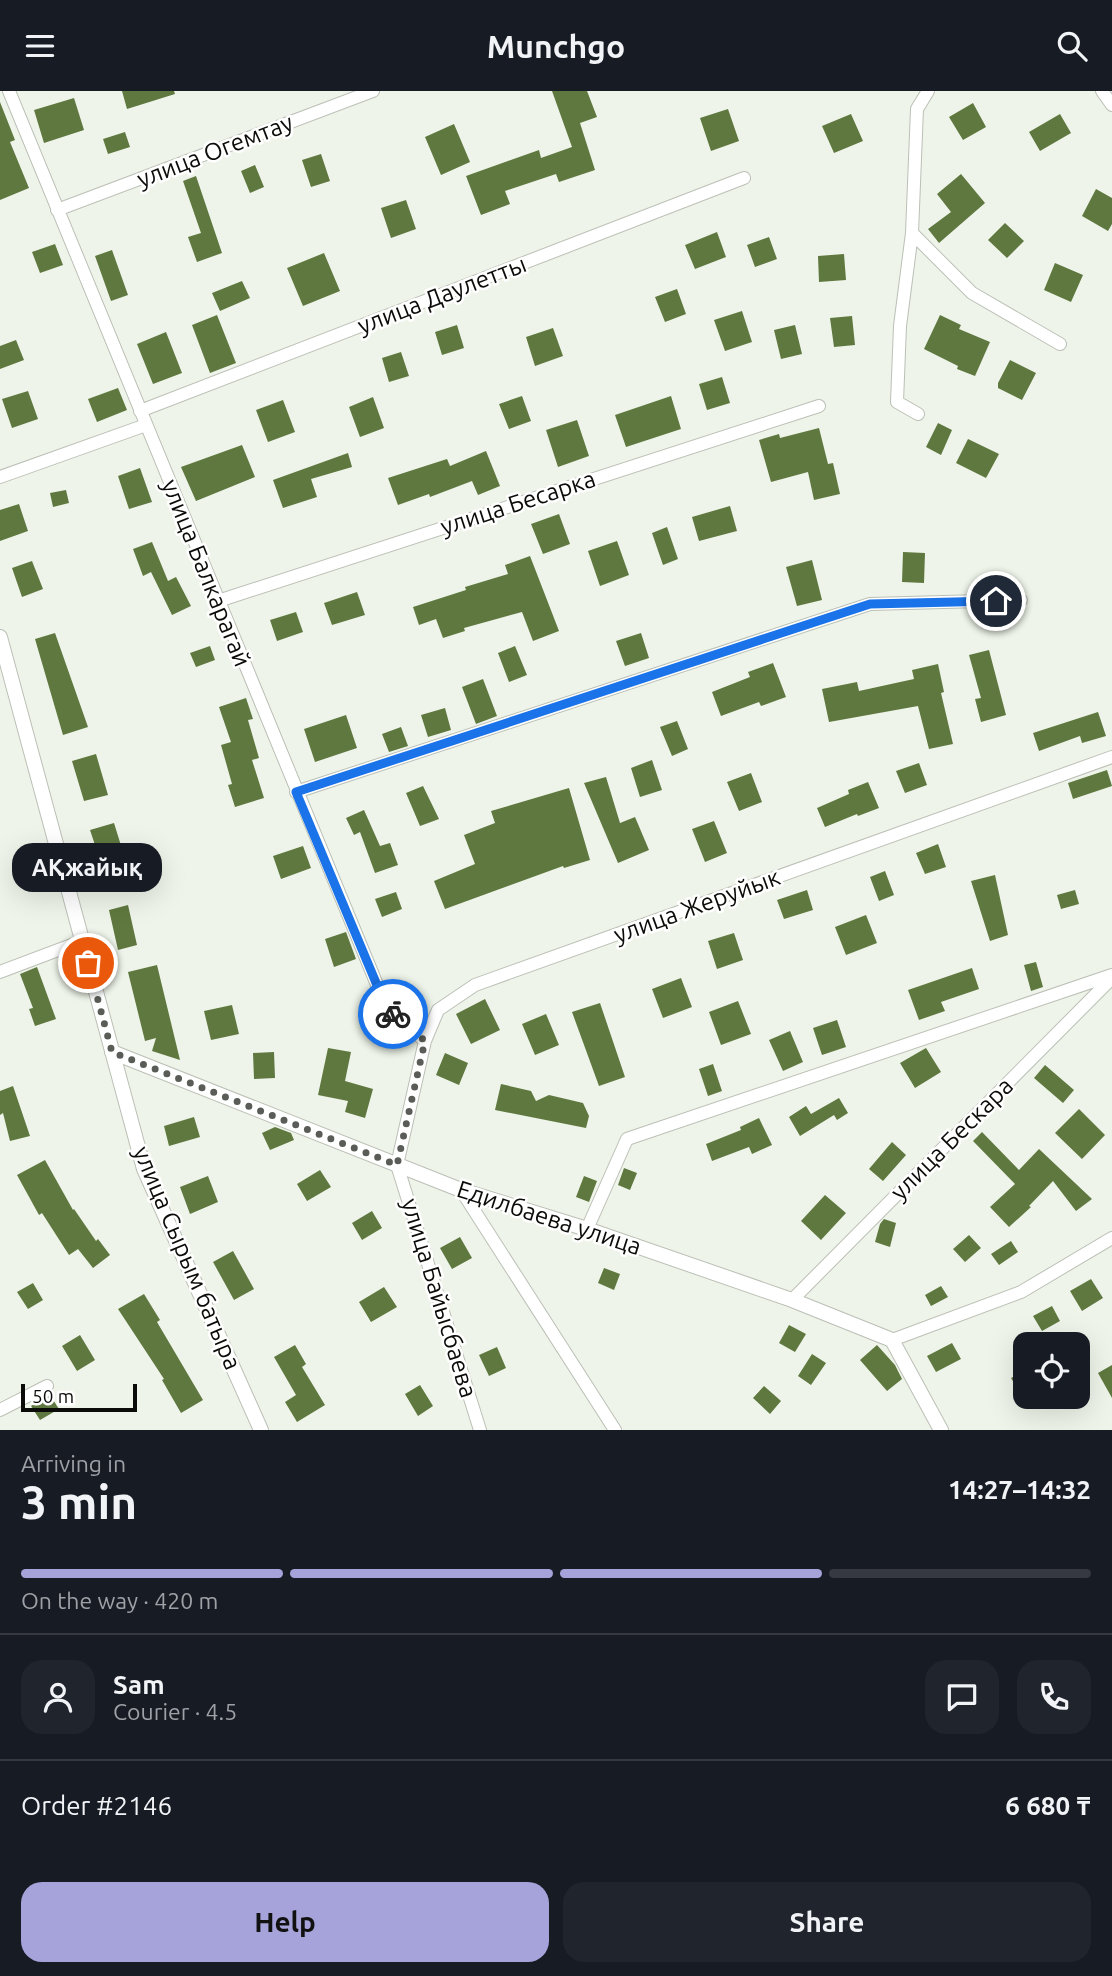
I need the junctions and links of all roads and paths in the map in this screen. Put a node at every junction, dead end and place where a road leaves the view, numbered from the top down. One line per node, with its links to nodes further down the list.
1 (9, 91): 7 (street, улица Балкарагай)
2 (373, 91): 7 (street, улица Огемтау)
3 (928, 91): 8 (street)
4 (1102, 91): 5 (street)
5 (1112, 105)
6 (744, 178): 11 (street, улица Даулетты)
7 (57, 210): 11 (street, улица Балкарагай)
8 (912, 233): 9 (street); 12 (street)
9 (1060, 344)
10 (819, 405): 16 (street, улица Бесарка)
11 (140, 411): 13 (street, улица Балкарагай)
12 (918, 414)
13 (146, 425): 14 (street); 16 (street, улица Балкарагай)
14 (0, 477)
15 (1021, 600): 19 (street)
16 (218, 601): 19 (street, улица Балкарагай)
17 (0, 638): 20 (street, улица Сырым батыра)
18 (1112, 757): 23 (street, улица Жеруйык)
19 (296, 792): 23 (street, улица Балкарагай)
20 (82, 941): 21 (street); 24 (street, улица Сырым батыра)
21 (0, 972)
22 (1112, 977): 27 (street); 29 (street, улица Бескара)
23 (425, 1041): 25 (street, улица Жеруйык)
24 (112, 1052): 25 (street, Едилбаева улица); 33 (street, улица Сырым батыра)
25 (397, 1165): 26 (street, Едилбаева улица); 34 (street, улица Байысбаева)
26 (461, 1189): 27 (street, Едилбаева улица); 35 (street)
27 (587, 1229): 29 (street, Едилбаева улица)
28 (1112, 1238): 30 (street)
29 (792, 1300): 30 (street, Едилбаева улица)
30 (892, 1340): 36 (street)
31 (47, 1386): 32 (street)
32 (0, 1410)
33 (261, 1430)
34 (480, 1430)
35 (615, 1430)
36 (941, 1430)

